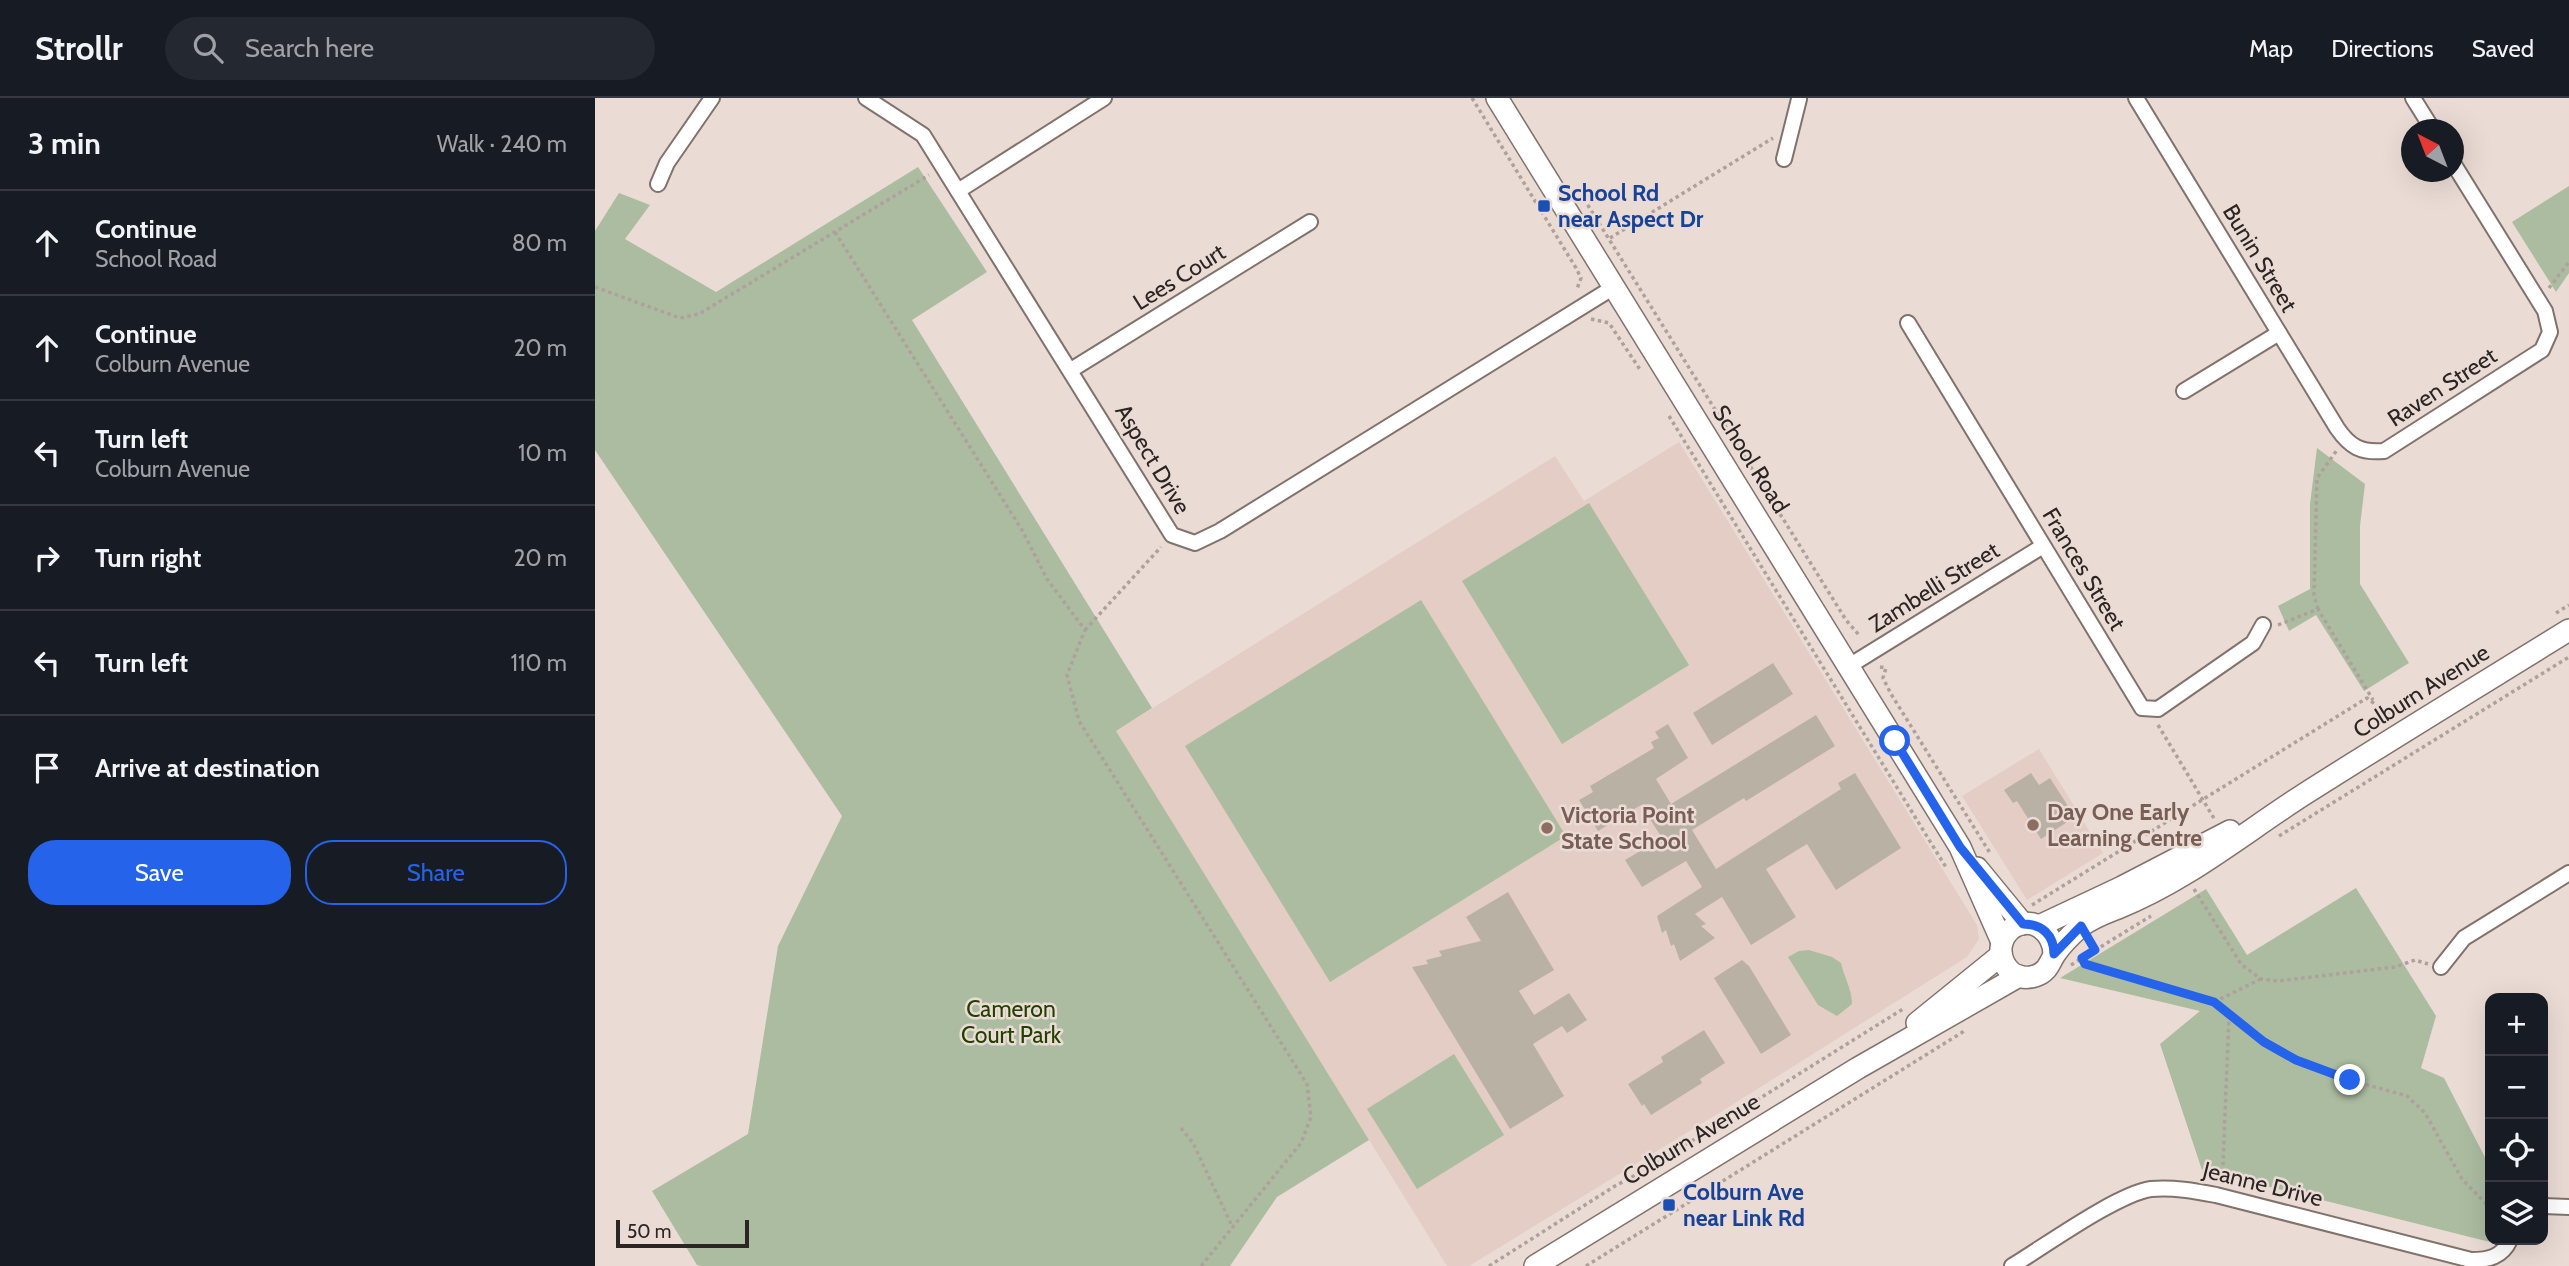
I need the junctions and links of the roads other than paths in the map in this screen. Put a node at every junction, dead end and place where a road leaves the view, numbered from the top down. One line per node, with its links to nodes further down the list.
1 (712, 98): 11 (street)
2 (866, 98): 12 (street, Aspect Drive)
3 (1104, 98): 12 (street)
4 (1497, 98): 14 (main road, School Road)
5 (1800, 98): 9 (street)
6 (2136, 98): 16 (street, Bunin Street)
7 (2413, 98): 8 (street)
8 (2426, 119)
9 (1784, 159)
10 (2464, 181): 19 (street, Raven Street)
11 (658, 184)
12 (958, 191): 17 (street, Aspect Drive)
13 (1310, 222): 17 (street, Lees Court)
14 (1614, 287): 17 (street, Aspect Drive); 23 (main road, School Road)
15 (1908, 323): 20 (street, Frances Street)
16 (2279, 333): 18 (street); 19 (street, Bunin Street)
17 (1071, 370)
18 (2184, 391)
19 (2346, 441)
20 (2043, 546): 21 (street, Frances Street); 23 (street, Zambelli Street)
21 (2263, 625)
22 (2569, 630): 24 (main road, Colburn Avenue)
23 (1849, 666): 25 (main road, School Road)
24 (2301, 797): 27 (main road, Colburn Avenue); 29 (main road, Colburn Avenue)
25 (1960, 847): 27 (main road, School Road); 28 (main road, School Road)
26 (2569, 873): 30 (street)
27 (2028, 918): 28 (main road, Colburn Avenue); 29 (main road)
28 (2001, 948): 31 (main road); 32 (main road, Colburn Avenue)
29 (2062, 960): 31 (main road, Colburn Avenue)
30 (2441, 967)
31 (2019, 976): 32 (main road, Colburn Avenue)
32 (1876, 1058): 37 (main road, Colburn Avenue)
33 (2548, 1206): 34 (street)
34 (2569, 1208)
35 (2507, 1245): 36 (street, Jeanne Drive)
36 (2491, 1263): 38 (street, Jeanne Drive)
37 (1535, 1266)
38 (2013, 1266)

